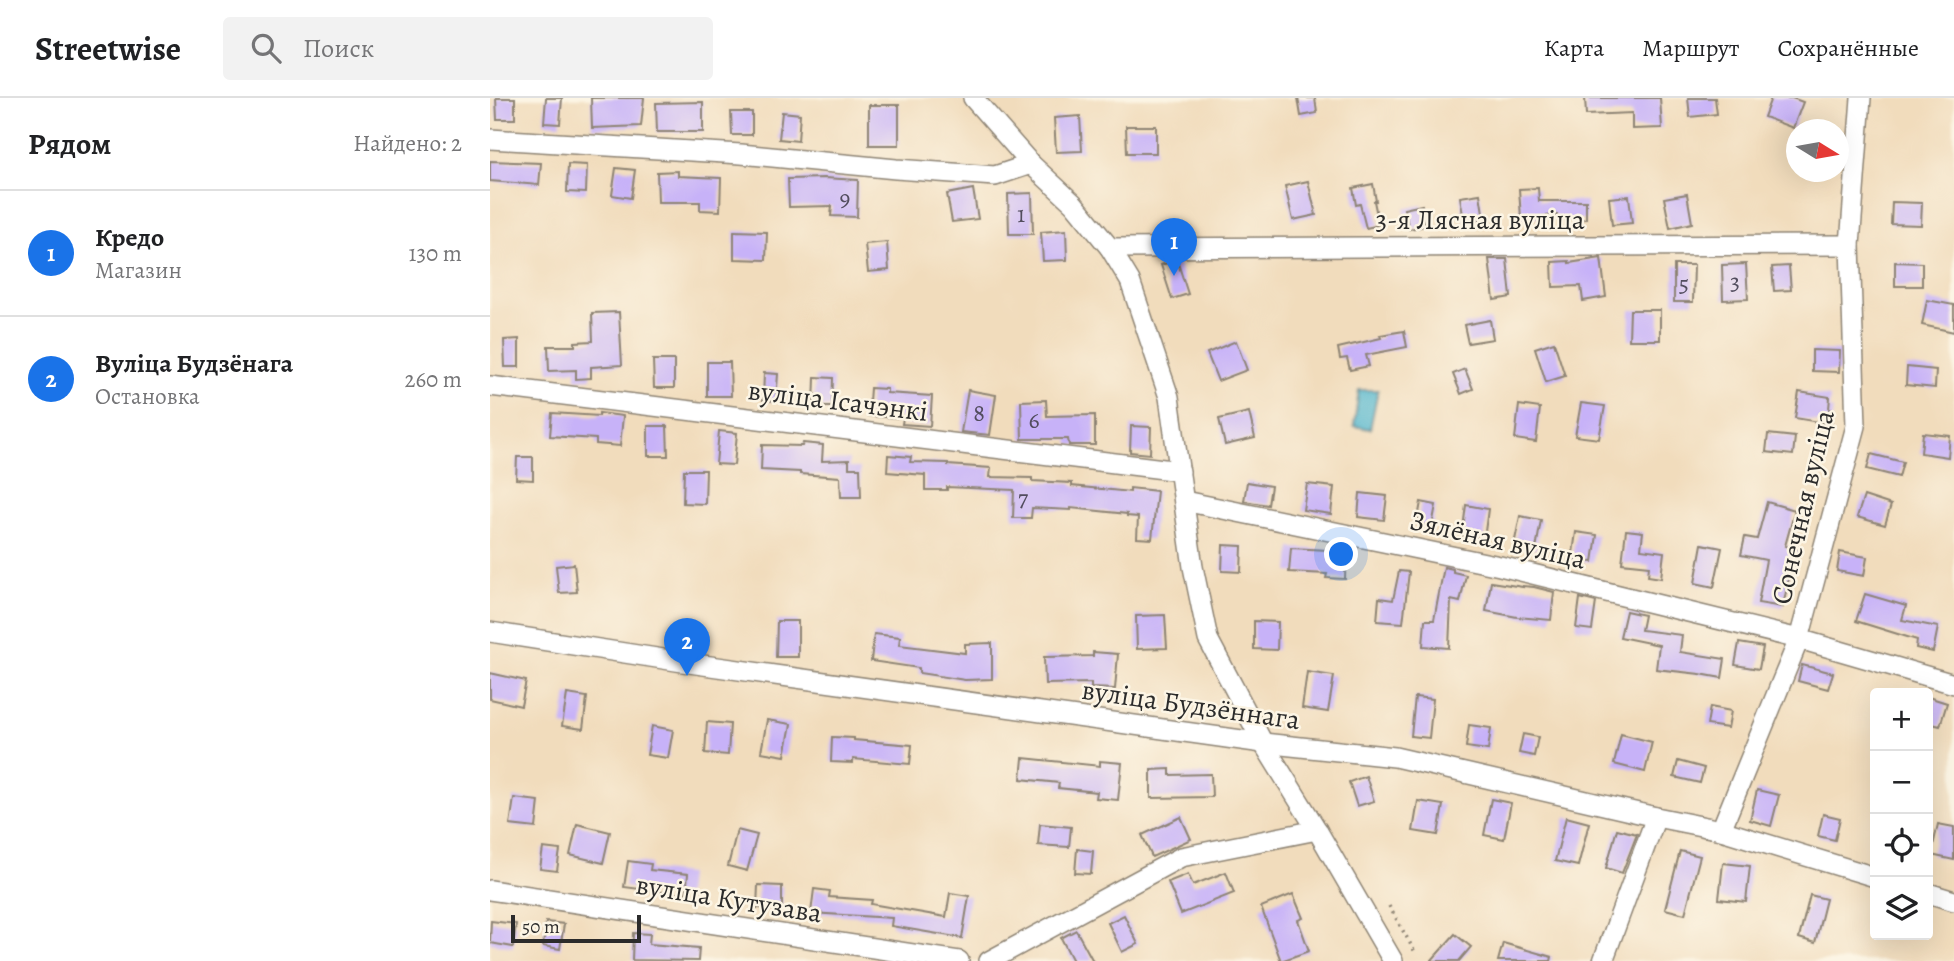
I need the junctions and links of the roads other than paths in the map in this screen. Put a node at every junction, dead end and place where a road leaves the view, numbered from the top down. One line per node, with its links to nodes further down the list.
1 (973, 98): 4 (street)
2 (1860, 98): 5 (street, Сонечная вуліца)
3 (490, 139): 4 (street)
4 (1031, 164): 6 (street)
5 (1850, 246): 6 (street, 3-я Лясная вуліца); 11 (street, Сонечная вуліца)
6 (1111, 248): 8 (street)
7 (490, 386): 8 (street, вуліца Ісачэнкі)
8 (1180, 471): 9 (street)
9 (1184, 501): 11 (street, Зялёная вуліца); 13 (street)
10 (490, 632): 13 (street, вуліца Будзённага)
11 (1799, 639): 12 (street, Зялёная вуліца); 16 (street, Сонечная вуліца)
12 (1954, 684)
13 (1262, 743): 14 (street, вуліца Будзённага); 15 (street)
14 (1656, 817): 16 (street, вуліца Будзённага); 24 (street)
15 (1317, 830): 22 (street); 23 (street)
16 (1721, 830): 17 (street, вуліца Будзённага)
17 (1870, 875)
18 (490, 890): 21 (street, вуліца Кутузава)
19 (1933, 895): 20 (street)
20 (1954, 901)
21 (959, 961)
22 (989, 961)
23 (1393, 961)
24 (1603, 961)

